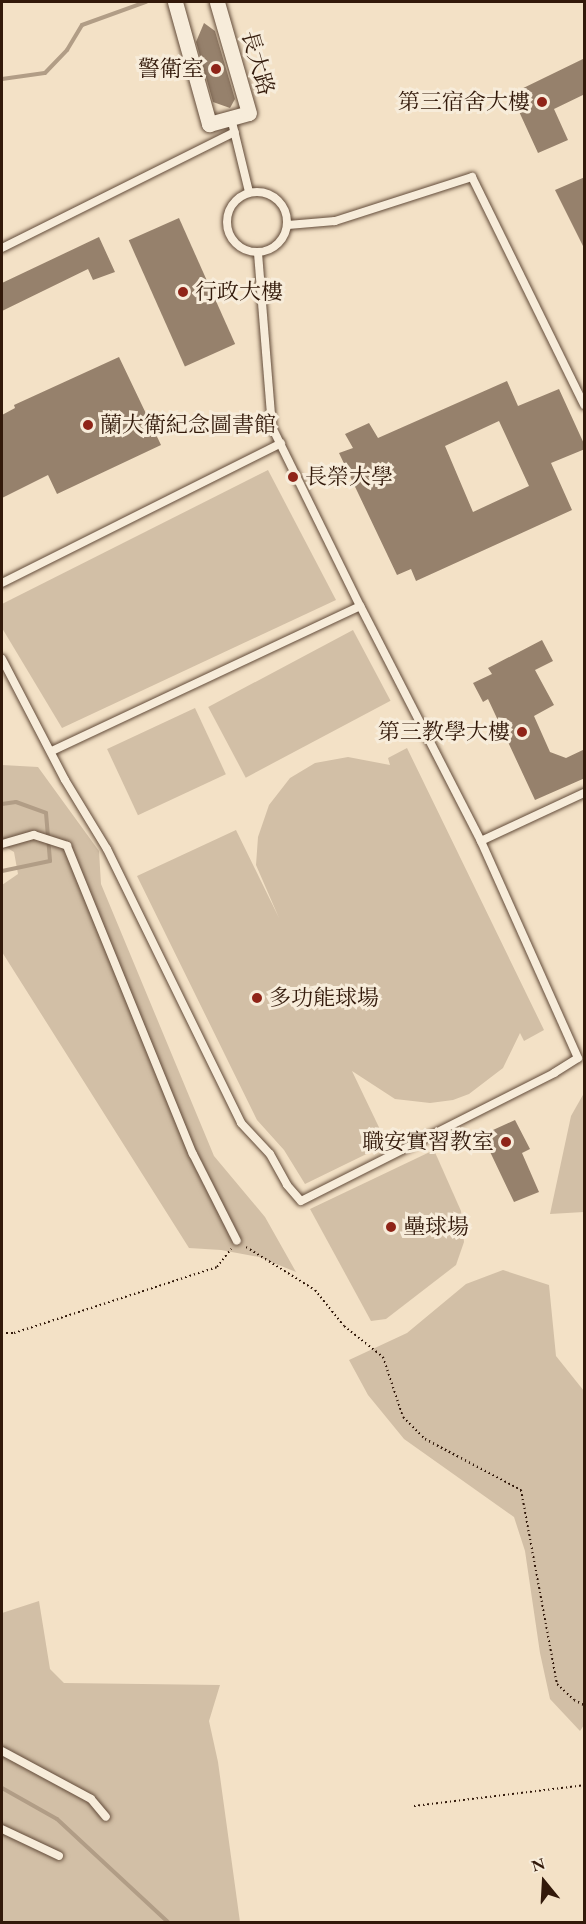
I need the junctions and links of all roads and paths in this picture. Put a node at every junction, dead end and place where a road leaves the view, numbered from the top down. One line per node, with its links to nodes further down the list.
1 (175, 2): 3 (street, 長大路)
2 (216, 2): 3 (street, 長大路)
3 (233, 125): 4 (lane); 6 (lane)
4 (249, 192): 5 (lane); 7 (lane)
5 (288, 225): 7 (lane); 8 (lane)
6 (2, 248)
7 (258, 254): 9 (lane)
8 (585, 405)
9 (281, 443): 10 (lane); 11 (lane)
10 (2, 583)
11 (360, 606): 13 (lane); 15 (lane)
12 (2, 659): 13 (lane)
13 (52, 751): 15 (lane)
14 (585, 793): 15 (lane)
15 (482, 841)
16 (2, 844): 17 (lane)
17 (237, 1241): 18 (path); 19 (path)
18 (2, 1334)
19 (585, 1705)
20 (2, 1751): 23 (lane)
21 (585, 1785): 22 (path)
22 (414, 1806)
23 (106, 1817)
24 (2, 1829): 25 (lane)
25 (59, 1856)

